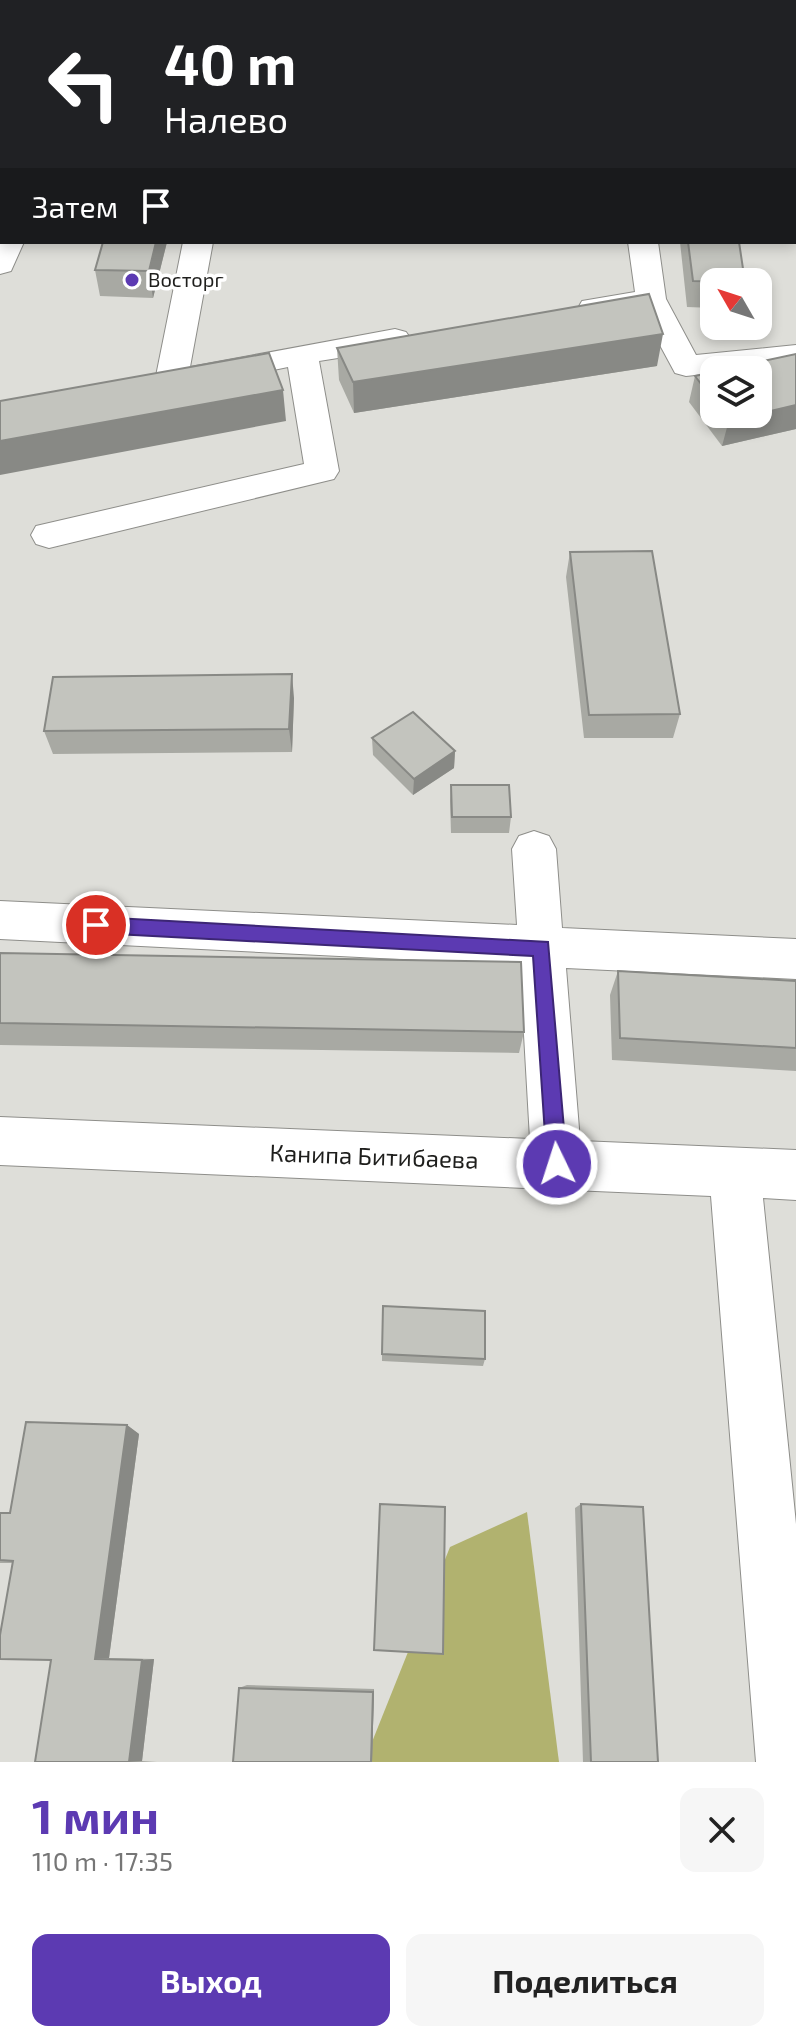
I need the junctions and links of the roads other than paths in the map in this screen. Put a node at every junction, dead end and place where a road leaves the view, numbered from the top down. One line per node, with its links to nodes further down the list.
1 (8, 244): 4 (street)
2 (197, 244): 8 (street)
3 (643, 244): 5 (street)
4 (0, 265)
5 (651, 299): 6 (street); 9 (street)
6 (560, 313)
7 (424, 335): 8 (street)
8 (302, 354): 10 (street)
9 (796, 355)
10 (49, 535)
11 (534, 849): 13 (street)
12 (0, 920): 13 (street)
13 (541, 948): 14 (street); 16 (street)
14 (796, 959)
15 (0, 1141): 16 (street, Канипа Битибаева)
16 (557, 1164): 17 (street, Канипа Битибаева)
17 (735, 1173): 18 (street, Канипа Битибаева); 19 (street)
18 (796, 1175)
19 (788, 1762)

